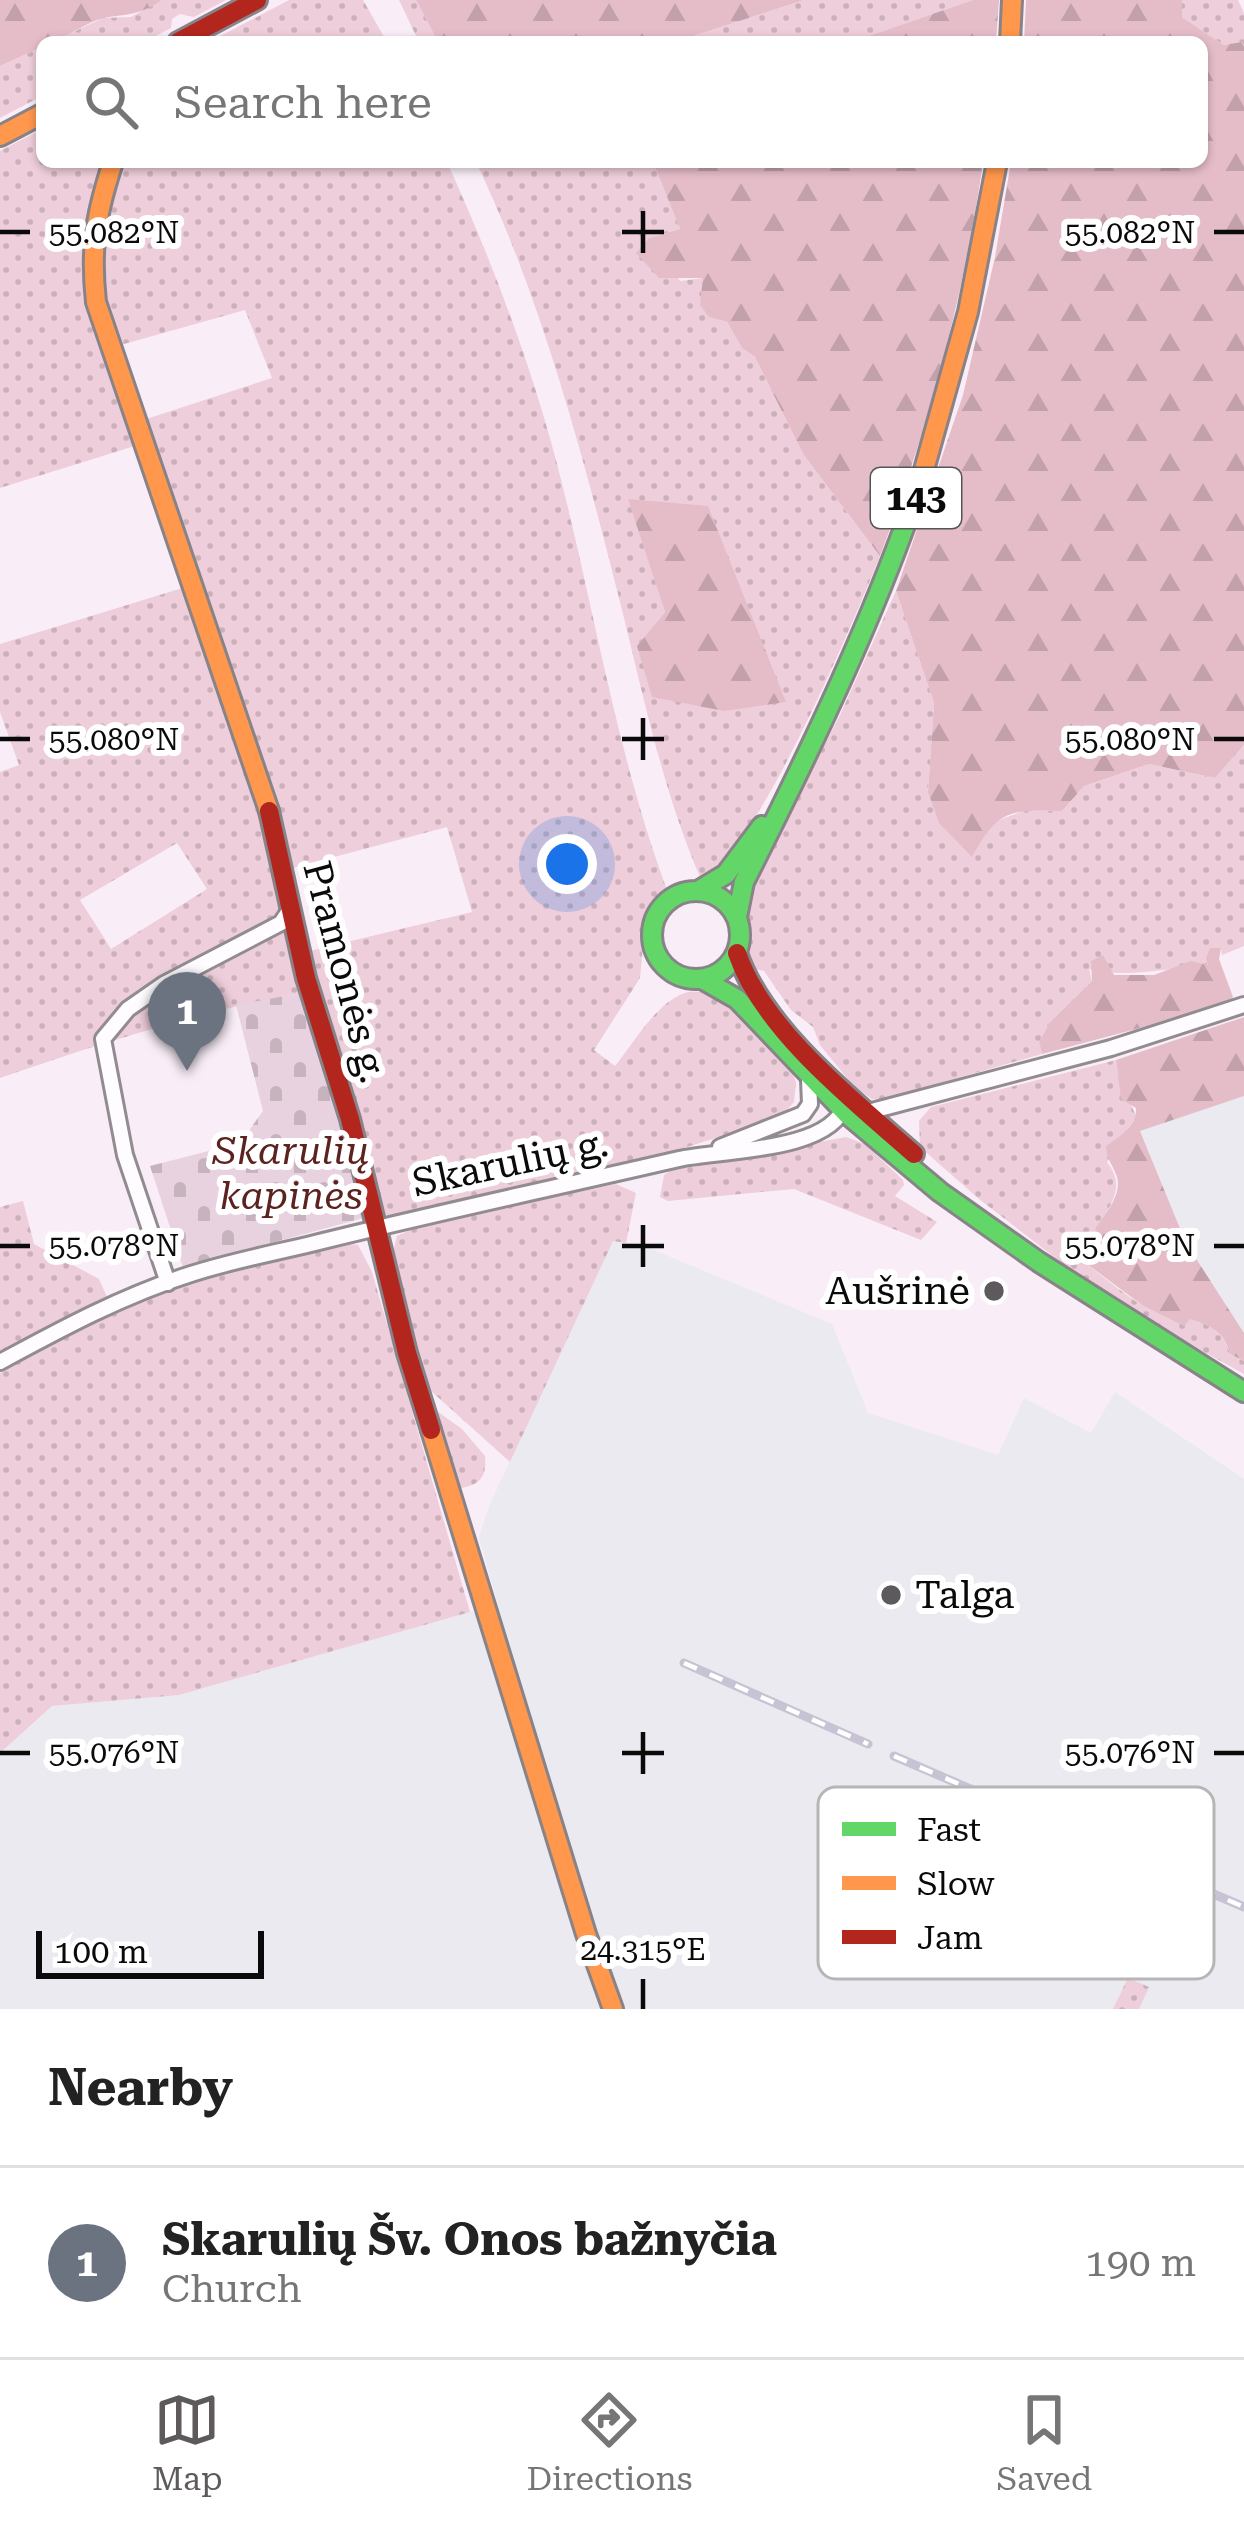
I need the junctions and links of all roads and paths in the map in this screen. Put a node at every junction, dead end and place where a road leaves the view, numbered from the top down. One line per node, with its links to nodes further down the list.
1 (257, 0): 3 (main road)
2 (1012, 0): 4 (main road)
3 (189, 36)
4 (1010, 36)
5 (36, 117): 6 (main road)
6 (0, 136)
7 (111, 168): 11 (main road, Pramonės g.)
8 (996, 168): 9 (main road, 143)
9 (773, 812): 10 (main road, 143); 12 (main road, 143)
10 (698, 891): 12 (main road); 14 (main road, 143)
11 (289, 911): 21 (main road, Pramonės g.); 23 (street)
12 (737, 917): 13 (main road, 143)
13 (737, 953): 14 (main road); 17 (main road, 143)
14 (702, 980): 16 (main road, 143)
15 (1244, 1005): 19 (street)
16 (808, 1076): 18 (main road, 143); 20 (street, Skarulių g.)
17 (842, 1087): 18 (street); 19 (main road, 143)
18 (844, 1112): 20 (street, Skarulių g.); 22 (main road, 143)
19 (868, 1112): 22 (main road, 143)
20 (698, 1155): 21 (street, Skarulių g.)
21 (379, 1226): 23 (street, Skarulių g.); 26 (main road, Pramonės g.)
22 (1043, 1263): 25 (main road, 143)
23 (168, 1283): 24 (street, Skarulių g.)
24 (0, 1362)
25 (1244, 1392)
26 (613, 2009)

